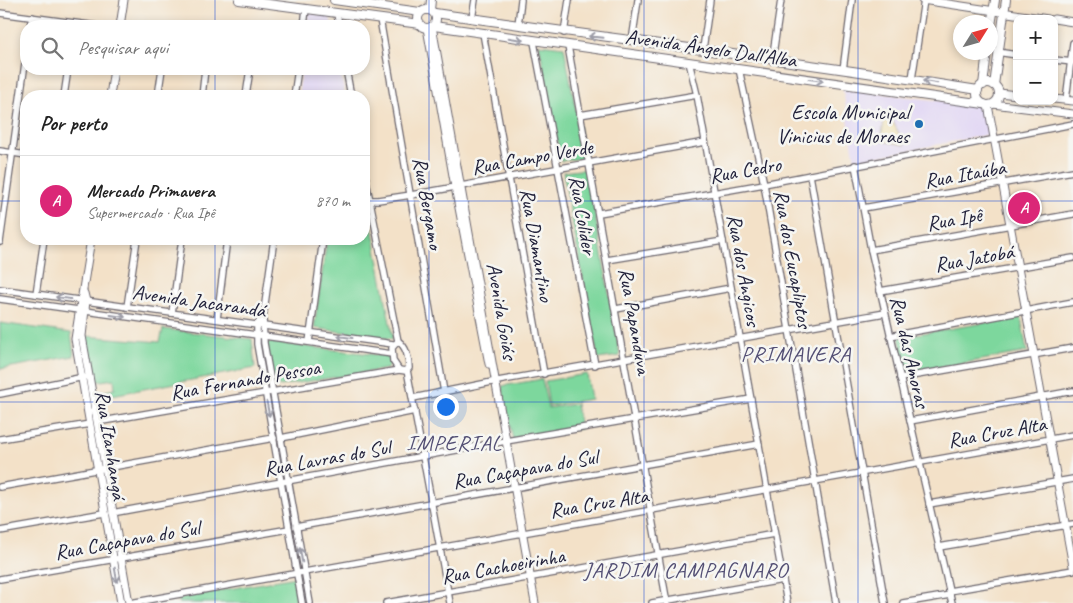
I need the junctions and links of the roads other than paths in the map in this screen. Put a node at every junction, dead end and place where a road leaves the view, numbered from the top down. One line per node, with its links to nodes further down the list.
1 (124, 0): 31 (street)
2 (239, 0): 18 (main road, Avenida Ângelo Dall'Alba)
3 (306, 0): 18 (main road)
4 (334, 0): 17 (main road, Avenida Ângelo Dall'Alba)
5 (424, 0): 19 (main road)
6 (431, 0): 19 (main road)
7 (475, 0): 28 (street)
8 (521, 0): 36 (street)
9 (569, 0): 40 (street)
10 (638, 0): 41 (street)
11 (710, 0): 46 (street)
12 (781, 0): 53 (street)
13 (852, 0): 58 (street)
14 (923, 0): 20 (street); 68 (street)
15 (995, 0): 20 (main road)
16 (1006, 0): 23 (main road)
17 (353, 1): 19 (main road, Avenida Ângelo Dall'Alba)
18 (306, 9): 22 (main road, Avenida Ângelo Dall'Alba); 32 (street)
19 (427, 12): 28 (main road, Avenida Ângelo Dall'Alba); 37 (main road); 37 (main road)
20 (994, 12): 23 (street); 24 (main road)
21 (0, 13): 26 (street)
22 (337, 13): 27 (main road, Avenida Ângelo Dall'Alba); 33 (street)
23 (1004, 14): 25 (street); 45 (main road)
24 (993, 15)
25 (1013, 15)
26 (32, 17): 29 (street); 30 (street)
27 (380, 19): 37 (main road, Avenida Ângelo Dall'Alba); 103 (street, Rua Bergamo)
28 (472, 19): 36 (main road, Avenida Ângelo Dall'Alba)
29 (31, 20)
30 (48, 20)
31 (121, 20)
32 (305, 20)
33 (338, 20)
34 (1058, 20): 35 (street)
35 (1073, 22)
36 (518, 25): 38 (main road, Avenida Ângelo Dall'Alba)
37 (428, 26): 39 (main road, Avenida Ângelo Dall'Alba); 101 (street, Avenida Goiás)
38 (542, 30): 40 (main road, Avenida Ângelo Dall'Alba); 42 (main road)
39 (483, 33): 42 (main road, Avenida Ângelo Dall'Alba, one-way to 42); 98 (street, Rua Diamantino)
40 (564, 33): 41 (main road, Avenida Ângelo Dall'Alba, one-way to 40)
41 (632, 41): 46 (main road, Avenida Ângelo Dall'Alba)
42 (534, 42): 44 (main road, Avenida Ângelo Dall'Alba); 95 (street, Rua Colider)
43 (1073, 43): 55 (street)
44 (568, 46): 54 (main road, Avenida Ângelo Dall'Alba); 86 (street, Rua Papanduva)
45 (998, 47)
46 (703, 49): 49 (main road, Avenida Ângelo Dall'Alba)
47 (998, 52): 48 (street)
48 (1013, 54)
49 (742, 56): 53 (main road, Avenida Ângelo Dall'Alba); 57 (main road)
50 (986, 60): 70 (main road)
51 (996, 60): 69 (main road)
52 (1058, 60): 55 (street)
53 (772, 61): 56 (main road, Avenida Ângelo Dall'Alba)
54 (689, 62): 57 (main road, Avenida Ângelo Dall'Alba); 80 (street, Rua dos Angicos)
55 (1071, 62): 83 (street)
56 (791, 63): 58 (main road, Avenida Ângelo Dall'Alba); 67 (main road)
57 (739, 69): 67 (main road, Avenida Ângelo Dall'Alba); 99 (street, Rua dos Eucapliptos)
58 (843, 70): 68 (main road, Avenida Ângelo Dall'Alba)
59 (23, 75): 71 (street)
60 (67, 75): 72 (street)
61 (113, 75): 73 (street)
62 (161, 75): 74 (street)
63 (204, 75): 75 (street)
64 (249, 75): 76 (street)
65 (297, 75): 77 (street)
66 (347, 75): 78 (street)
67 (787, 76): 84 (main road, Avenida Ângelo Dall'Alba, one-way to 84)
68 (912, 80): 70 (main road, Avenida Ângelo Dall'Alba, one-way to 68)
69 (994, 85): 70 (main road); 79 (main road)
70 (981, 88): 84 (main road)
71 (21, 90)
72 (65, 90)
73 (111, 90)
74 (159, 90)
75 (203, 90)
76 (247, 90)
77 (295, 90)
78 (350, 90)
79 (998, 93): 81 (street); 84 (main road)
80 (697, 95): 86 (street); 89 (street, Rua dos Angicos)
81 (1013, 95)
82 (20, 98): 91 (street)
83 (1069, 101)
84 (988, 104): 85 (street, Avenida Ângelo Dall'Alba); 88 (street)
85 (1073, 114)
86 (580, 115): 93 (street, Rua Papanduva)
87 (1073, 124): 88 (street, Rua Cedro)
88 (994, 139): 94 (street, Rua Cedro); 100 (street)
89 (705, 142): 93 (street, Rua Campo Verde); 102 (street, Rua dos Angicos)
90 (0, 151): 91 (street)
91 (12, 153): 92 (street); 111 (street)
92 (20, 154)
93 (590, 163): 95 (street, Rua Campo Verde); 106 (street, Rua Papanduva)
94 (855, 165): 97 (street, Rua Cedro); 105 (street, Rua das Amoras)
95 (558, 168): 98 (street, Rua Campo Verde); 151 (street, Rua Colider)
96 (1073, 171): 100 (street, Rua Itaúba)
97 (810, 175): 99 (street, Rua Cedro); 137 (street)
98 (508, 177): 101 (street, Rua Campo Verde); 154 (street, Rua Diamantino)
99 (764, 184): 102 (street, Rua Cedro); 139 (street, Rua dos Eucapliptos)
100 (1002, 184): 105 (street, Rua Itaúba); 109 (street)
101 (458, 187): 103 (street, Rua Campo Verde); 157 (street, Avenida Goiás)
102 (714, 193): 106 (street, Rua Cedro); 110 (street, Rua dos Angicos)
103 (411, 195): 104 (street, Rua Campo Verde); 160 (street, Rua Bergamo)
104 (370, 200)
105 (863, 208): 119 (street, Rua das Amoras)
106 (599, 213): 121 (street, Rua Papanduva)
107 (1073, 214): 109 (street, Rua Ipê)
108 (370, 220): 146 (street)
109 (1010, 226): 119 (street, Rua Ipê); 122 (street)
110 (723, 241): 121 (street); 123 (street, Rua dos Angicos)
111 (0, 242)
112 (43, 245): 126 (street)
113 (89, 245): 128 (street, Rua Itanhangá)
114 (136, 245): 130 (street)
115 (181, 245): 134 (street)
116 (226, 245): 136 (street)
117 (273, 245): 138 (street)
118 (323, 245): 140 (street)
119 (871, 250): 125 (street, Rua das Amoras)
120 (1073, 258): 122 (street, Rua Jatobá)
121 (607, 260): 131 (street, Rua Papanduva)
122 (1018, 267): 125 (street, Rua Jatobá); 132 (street)
123 (731, 288): 131 (street); 143 (street, Rua dos Angicos)
124 (0, 289): 126 (street, Avenida Jacarandá)
125 (880, 291): 135 (street, Rua das Amoras)
126 (36, 294): 128 (street, Avenida Jacarandá, one-way to 126)
127 (0, 299): 133 (street)
128 (83, 301): 130 (street, Avenida Jacarandá); 133 (street, Rua Itanhangá)
129 (1073, 302): 132 (street)
130 (127, 307): 134 (street, Avenida Jacarandá)
131 (616, 309): 150 (street, Rua Papanduva)
132 (1026, 310): 142 (street); 149 (street)
133 (82, 311): 141 (street, one-way to 141); 155 (street, Rua Itanhangá)
134 (172, 313): 136 (street, Avenida Jacarandá)
135 (885, 313): 137 (street); 142 (street, Rua das Amoras)
136 (216, 320): 138 (street, Avenida Jacarandá)
137 (836, 321): 139 (street); 180 (street)
138 (260, 326): 140 (street, Avenida Jacarandá); 141 (street); 144 (street)
139 (789, 330): 143 (street); 182 (street, Rua dos Eucapliptos)
140 (311, 332): 145 (street); 146 (street, Avenida Jacarandá, one-way to 140)
141 (256, 335): 144 (street)
142 (890, 336): 156 (street, Rua das Amoras)
143 (740, 338): 150 (street); 165 (street, Rua dos Angicos)
144 (261, 341): 145 (street); 159 (street); 161 (street)
145 (309, 342): 148 (street)
146 (395, 342): 148 (street); 153 (street)
147 (1073, 348): 149 (street)
148 (392, 354): 152 (street)
149 (1034, 354): 156 (street); 163 (street)
150 (626, 359): 151 (street); 167 (street, Rua Papanduva)
151 (594, 365): 154 (street)
152 (399, 370): 153 (street, Rua Fernando Pessoa); 159 (street, Rua Fernando Pessoa)
153 (408, 370): 164 (street)
154 (544, 374): 157 (street)
155 (86, 377): 162 (street); 169 (street, Rua Itanhangá)
156 (900, 378): 168 (street, Rua das Amoras)
157 (495, 382): 160 (street); 174 (street, Avenida Goiás)
158 (1073, 391): 163 (street)
159 (272, 392): 161 (street, Rua Fernando Pessoa); 171 (street)
160 (444, 392): 164 (street)
161 (265, 393): 169 (street, Rua Fernando Pessoa); 171 (street, one-way to 171)
162 (0, 394)
163 (1042, 396): 168 (street); 173 (street)
164 (413, 398): 166 (street)
165 (751, 399): 167 (street, Rua Lavras do Sul); 175 (street, Rua dos Angicos)
166 (415, 411): 171 (street); 176 (street)
167 (636, 420): 174 (street, Rua Lavras do Sul); 178 (street, Rua Papanduva)
168 (910, 421): 177 (street, Rua das Amoras)
169 (93, 423): 172 (street, Rua Fernando Pessoa); 179 (street, Rua Itanhangá)
170 (1073, 435): 173 (street, Rua Cruz Alta)
171 (277, 438): 179 (street); 183 (street); 184 (street)
172 (0, 439)
173 (1050, 439): 177 (street, Rua Cruz Alta); 185 (street)
174 (504, 441): 176 (street, Rua Lavras do Sul); 187 (street, Avenida Goiás)
175 (759, 444): 178 (street, Rua Caçapava do Sul); 188 (street, Rua dos Angicos)
176 (424, 456): 183 (street, Rua Lavras do Sul); 189 (street)
177 (919, 462): 180 (street, Rua Cruz Alta); 190 (street, Rua das Amoras)
178 (644, 466): 187 (street, Rua Caçapava do Sul); 191 (street, Rua Papanduva)
179 (101, 469): 186 (street); 192 (street, Rua Itanhangá)
180 (863, 472): 182 (street, Rua Cruz Alta); 224 (street)
181 (1073, 479): 185 (street)
182 (815, 480): 188 (street, Rua Cruz Alta); 223 (street, Rua dos Eucapliptos)
183 (288, 481): 184 (street, Rua Lavras do Sul); 194 (street)
184 (280, 482): 192 (street, Rua Lavras do Sul); 195 (street)
185 (1058, 482): 190 (street); 193 (street)
186 (0, 487)
187 (513, 488): 189 (street, Rua Caçapava do Sul); 197 (street, Avenida Goiás)
188 (766, 489): 191 (street, Rua Cruz Alta); 198 (street, Rua dos Angicos)
189 (433, 502): 194 (street, Rua Caçapava do Sul); 199 (street)
190 (929, 504): 200 (street, Rua das Amoras)
191 (652, 510): 197 (street, Rua Cruz Alta); 201 (street, Rua Papanduva)
192 (108, 513): 196 (street, Rua Lavras do Sul); 202 (street, Rua Itanhangá)
193 (1069, 524): 200 (street); 203 (street)
194 (296, 527): 205 (street, one-way to 194)
195 (289, 529): 202 (street, Rua Caçapava do Sul); 206 (street)
196 (0, 531)
197 (521, 532): 199 (street, Rua Cruz Alta); 207 (street, Avenida Goiás)
198 (774, 534): 201 (street, Rua Cachoeirinha); 209 (street, Rua dos Angicos)
199 (440, 547): 205 (street, Rua Cruz Alta); 210 (street)
200 (939, 548): 211 (street, Rua das Amoras)
201 (659, 555): 207 (street, Rua Cachoeirinha); 212 (street, Rua Papanduva)
202 (117, 558): 208 (street, Rua Caçapava do Sul); 213 (street, Rua Itanhangá, one-way to 213); 214 (street, Rua Itanhangá)
203 (1073, 566)
204 (1073, 570): 211 (street)
205 (304, 572): 206 (street, Rua Cruz Alta); 216 (street)
206 (297, 573): 214 (street, Rua Cruz Alta); 215 (street)
207 (528, 578): 210 (street, Rua Cachoeirinha); 219 (street, Avenida Goiás); 220 (street, Avenida Goiás)
208 (0, 579)
209 (783, 580): 212 (street); 222 (street, Rua dos Angicos)
210 (448, 591): 217 (street, Rua Cachoeirinha); 218 (street)
211 (949, 593): 225 (street); 226 (street, Rua das Amoras)
212 (667, 602): 221 (street)
213 (121, 603)
214 (130, 603)
215 (302, 603)
216 (310, 603)
217 (386, 603)
218 (450, 603)
219 (530, 603)
220 (535, 603)
221 (652, 603)
222 (787, 603)
223 (836, 603)
224 (885, 603)
225 (903, 603)
226 (952, 603)

